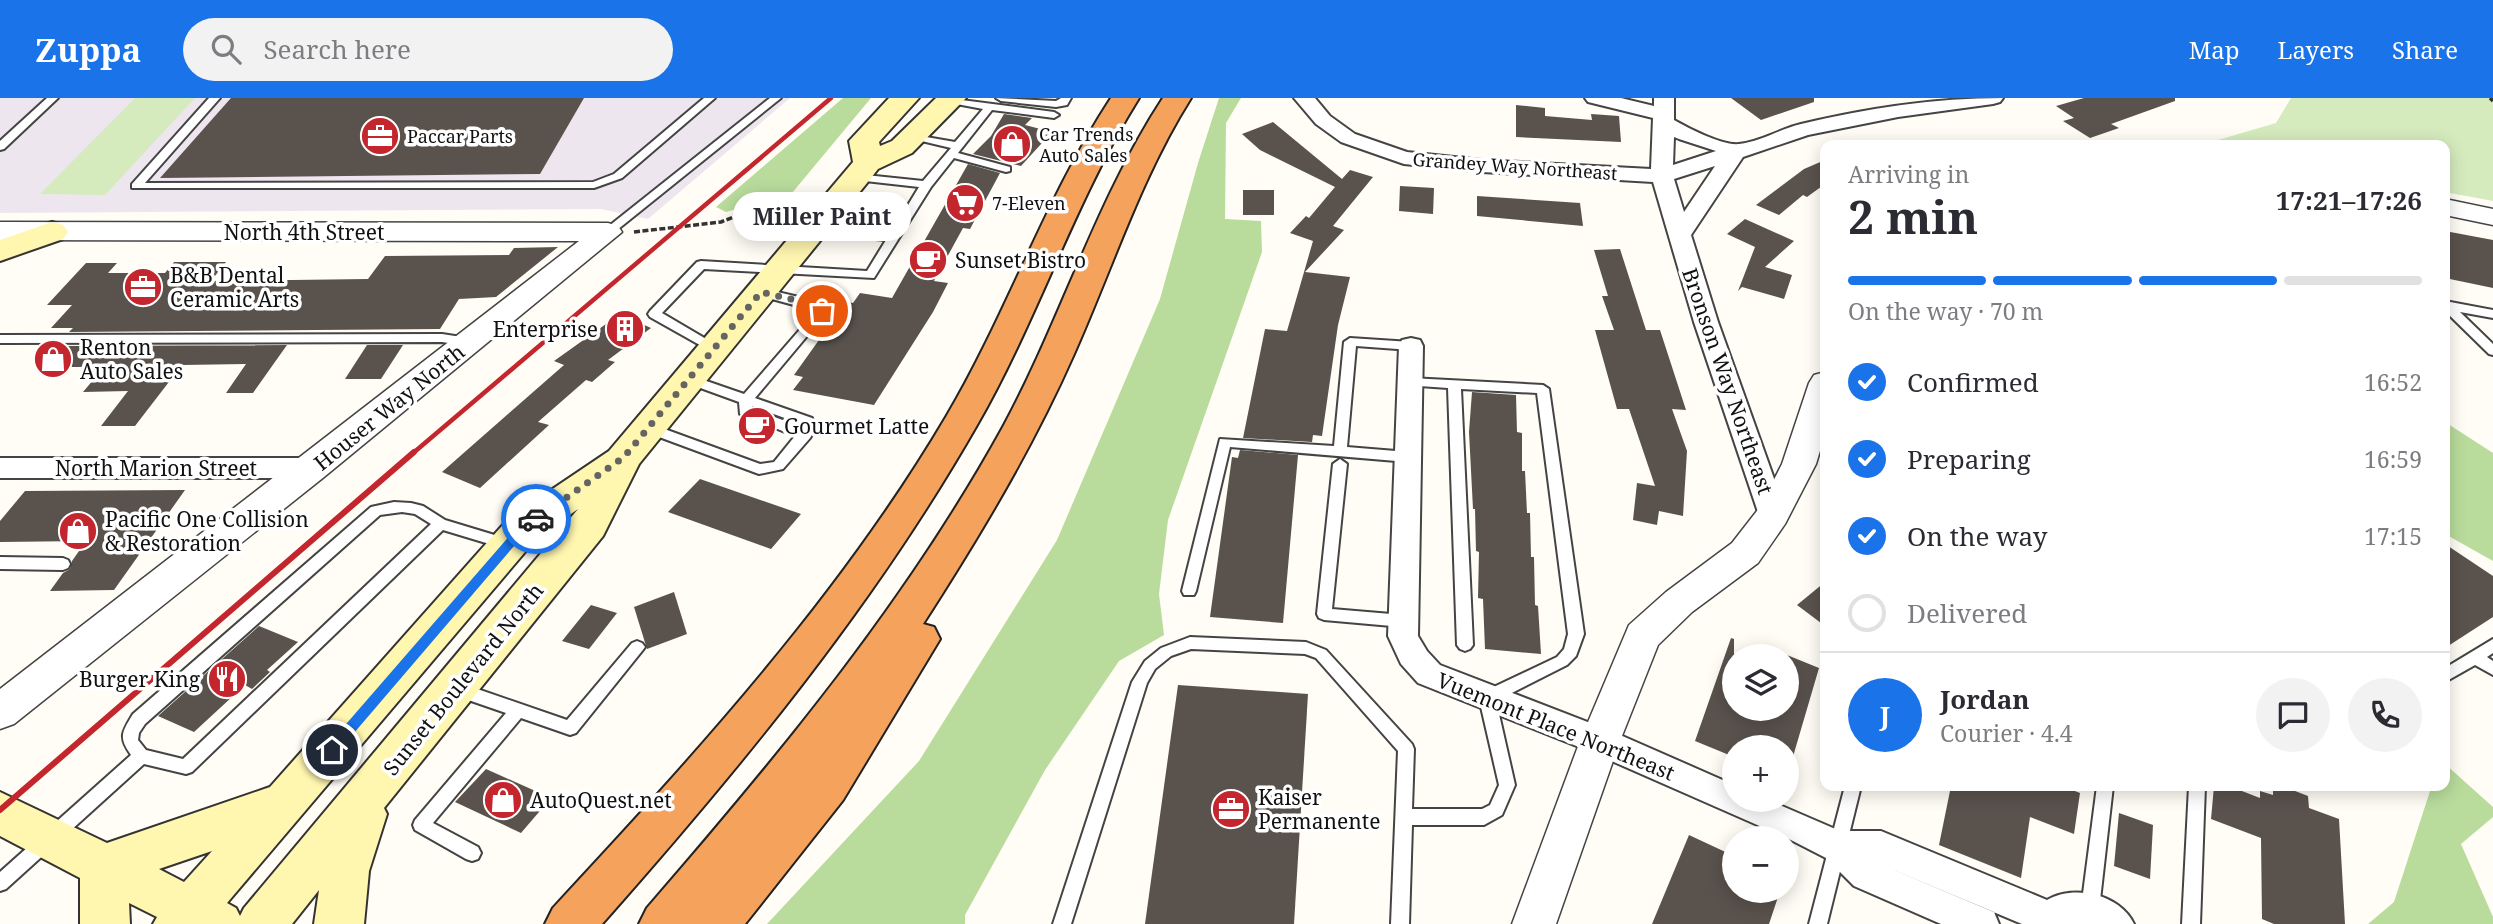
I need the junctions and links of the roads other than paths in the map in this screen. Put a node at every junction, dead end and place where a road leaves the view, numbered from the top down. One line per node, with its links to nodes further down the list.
1 (53, 98): 19 (lane)
2 (215, 98): 3 (lane)
3 (710, 98)
4 (775, 98): 32 (lane, Houser Way North)
5 (905, 98): 23 (main road, Sunset Boulevard North)
6 (919, 98): 23 (street)
7 (1001, 98): 8 (lane)
8 (1066, 98)
9 (1125, 98): 93 (highway)
10 (1177, 98): 55 (highway)
11 (1304, 98): 24 (street, Grandey Way Northeast)
12 (1595, 98): 16 (street)
13 (1993, 98): 21 (street)
14 (946, 99): 15 (lane); 18 (main road, Sunset Boulevard North)
15 (988, 108): 17 (lane); 20 (lane)
16 (1663, 111): 21 (street); 24 (street, Bronson Way Northeast)
17 (1054, 115)
18 (908, 142): 20 (lane); 23 (main road, Sunset Boulevard North)
19 (0, 147)
20 (954, 150): 22 (lane); 25 (lane)
21 (1736, 151): 24 (street); 33 (street)
22 (1006, 169)
23 (856, 170): 25 (lane); 27 (lane); 29 (main road, Sunset Boulevard North)
24 (1662, 176): 33 (street, Bronson Way Northeast)
25 (926, 185): 27 (lane)
26 (2450, 208): 28 (street)
27 (911, 209): 34 (lane)
28 (2493, 218)
29 (813, 230): 34 (lane); 36 (main road, Sunset Boulevard North)
30 (0, 231): 31 (street, North 4th Street)
31 (52, 232): 32 (street, North 4th Street); 35 (main road)
32 (607, 232): 41 (street, Houser Way North)
33 (1680, 235): 56 (street, Bronson Way Northeast)
34 (893, 237): 36 (lane)
35 (0, 251)
36 (771, 280): 43 (main road, Sunset Boulevard North); 43 (lane); 49 (lane)
37 (2450, 306): 39 (lane)
38 (2450, 310): 44 (lane)
39 (2493, 314)
40 (0, 339): 41 (lane)
41 (469, 342): 54 (street, Houser Way North)
42 (1411, 346): 46 (street, Vuemont Place Northeast); 52 (lane)
43 (714, 349): 45 (main road, Sunset Boulevard North)
44 (2493, 351)
45 (689, 379): 49 (lane); 50 (main road, Sunset Boulevard North)
46 (1410, 382): 47 (lane); 51 (street, Vuemont Place Northeast)
47 (1454, 384): 63 (lane); 70 (lane)
48 (1820, 399): 56 (street)
49 (746, 400): 50 (lane)
50 (636, 443): 58 (main road, Sunset Boulevard North); 69 (main road, Sunset Boulevard North)
51 (1408, 457): 52 (lane); 62 (street, Vuemont Place Northeast)
52 (1340, 458): 61 (lane); 62 (lane)
53 (0, 468): 54 (street, North Marion Street)
54 (312, 468): 72 (street, Houser Way North)
55 (981, 501): 94 (highway); 95 (highway)
56 (1773, 515): 73 (street, Bronson Way Northeast)
57 (440, 524): 58 (lane); 74 (lane); 74 (lane)
58 (508, 545): 79 (main road, Sunset Boulevard North)
59 (0, 564): 60 (lane)
60 (63, 564)
61 (1189, 591)
62 (1404, 621): 70 (street, Vuemont Place Northeast)
63 (1465, 645)
64 (2493, 646): 66 (lane)
65 (637, 647): 71 (lane)
66 (2475, 657): 67 (lane); 68 (lane)
67 (2493, 669)
68 (2450, 673)
69 (456, 688): 71 (lane); 75 (main road, Sunset Boulevard North)
70 (1487, 698): 73 (street, Vuemont Place Northeast); 81 (lane)
71 (518, 710): 84 (lane)
72 (0, 712)
73 (1600, 741): 83 (street, Vuemont Place Northeast); 98 (street, Bronson Way Northeast)
74 (141, 756): 82 (lane)
75 (388, 771): 91 (main road, Sunset Boulevard North); 92 (main road)
76 (1852, 791): 83 (lane)
77 (2105, 791): 87 (lane)
78 (2197, 791): 101 (lane)
79 (288, 801): 85 (main road); 88 (main road, Sunset Boulevard North)
80 (0, 813): 82 (main road)
81 (1404, 817): 96 (lane); 97 (lane)
82 (50, 838): 85 (main road); 86 (lane)
83 (1838, 848): 89 (street, Vuemont Place Northeast); 99 (lane); 100 (street, Vuemont Place Northeast)
84 (472, 853)
85 (104, 866): 88 (main road); 90 (main road)
86 (0, 883)
87 (2103, 917): 89 (street)
88 (196, 919)
89 (2050, 921)
90 (105, 924)
91 (261, 924)
92 (339, 924)
93 (570, 924)
94 (664, 924)
95 (715, 924)
96 (1062, 924)
97 (1400, 924)
98 (1534, 924)
99 (1818, 924)
100 (1981, 924)
101 (2191, 924)

